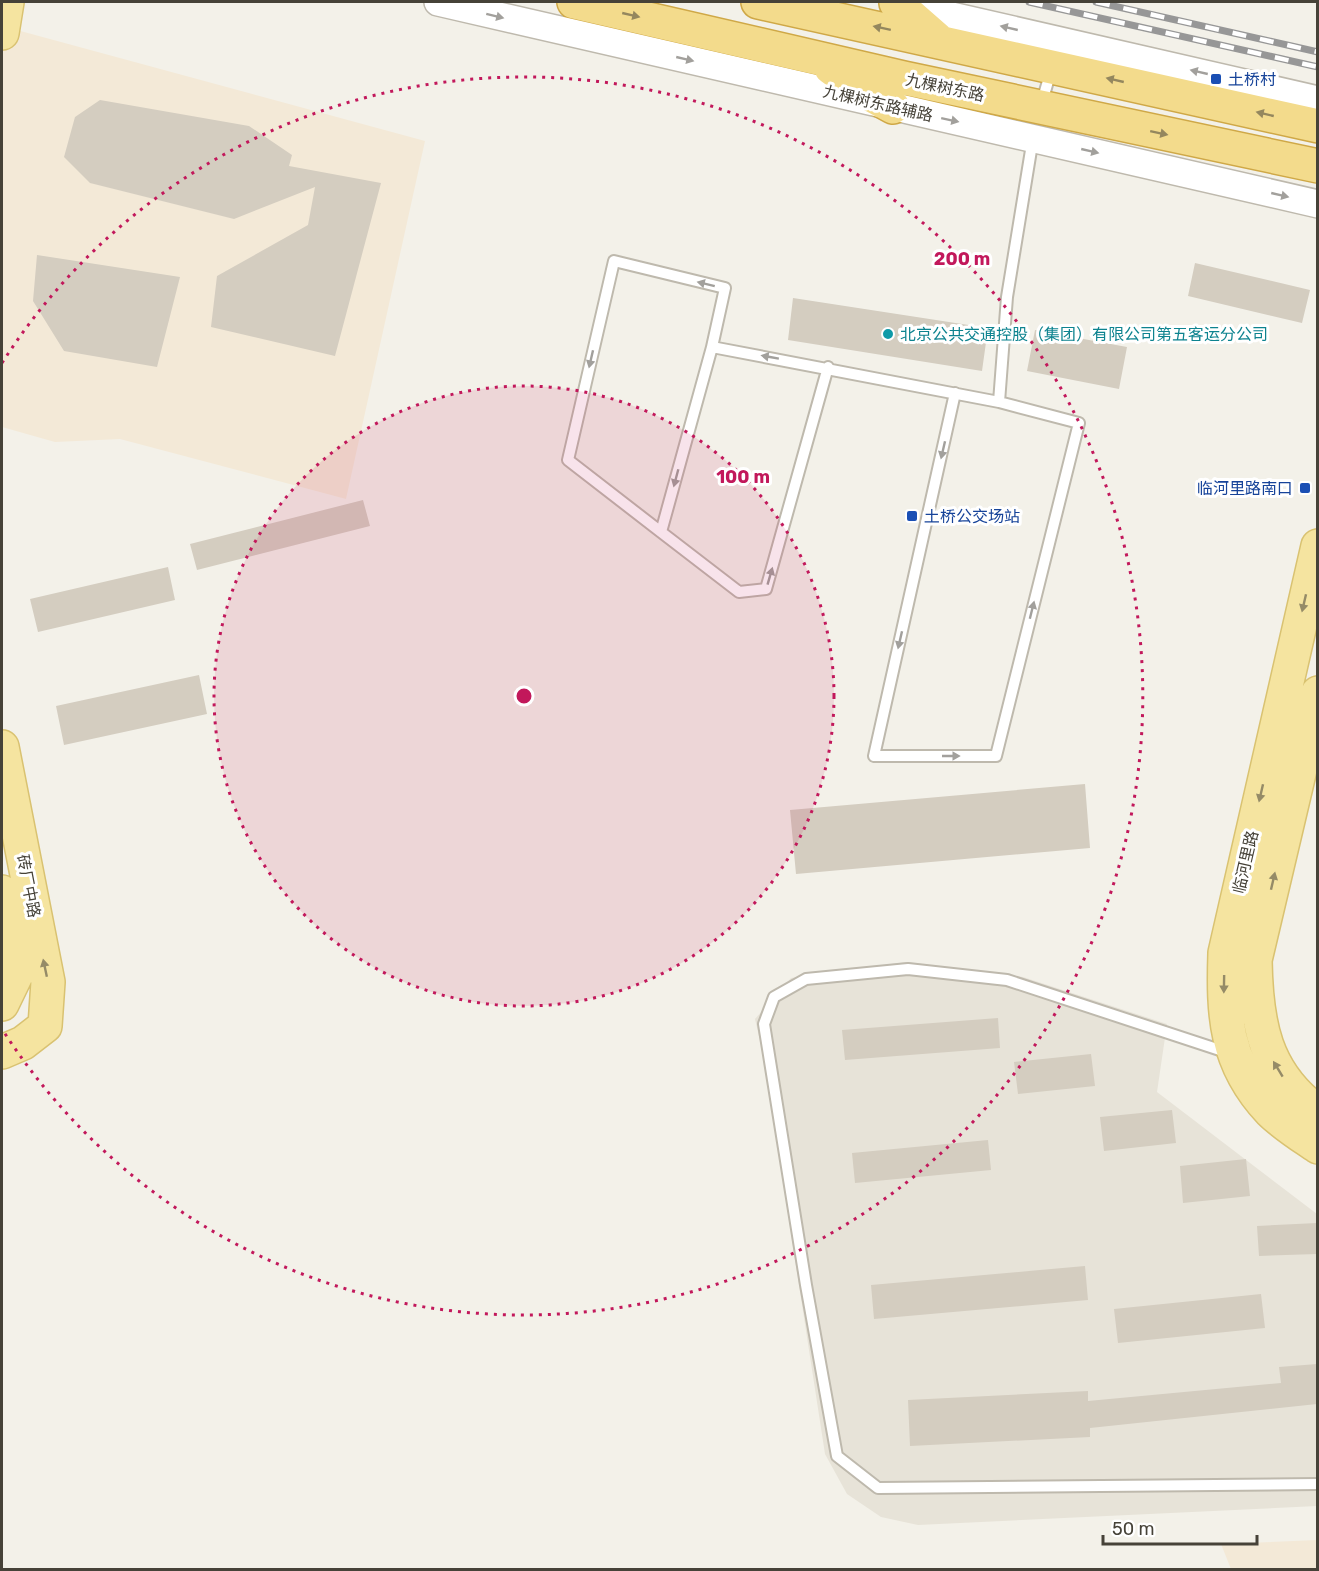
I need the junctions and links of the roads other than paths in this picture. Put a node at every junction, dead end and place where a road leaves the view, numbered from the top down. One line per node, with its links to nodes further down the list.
1 (7, 2): 6 (main road)
2 (438, 2): 11 (street, 九棵树东路辅路, one-way to 11)
3 (574, 2): 8 (highway, 九棵树东路, one-way to 8)
4 (758, 2): 7 (highway, one-way to 4)
5 (893, 2): 7 (highway); 10 (street, one-way to 5)
6 (2, 33)
7 (939, 40): 9 (highway)
8 (818, 58): 11 (highway); 12 (highway, 九棵树东路)
9 (1052, 65): 12 (lane); 13 (highway, one-way to 9)
10 (1317, 100)
11 (893, 107): 12 (street, 九棵树东路辅路, one-way to 12)
12 (1037, 122): 14 (highway, 九棵树东路, one-way to 14); 15 (street, 九棵树东路辅路, one-way to 15); 19 (lane)
13 (1317, 126)
14 (1317, 166)
15 (1317, 204)
16 (712, 347): 17 (lane, one-way to 16); 20 (lane, one-way to 20); 20 (lane, one-way to 20)
17 (828, 367): 18 (lane); 20 (lane, one-way to 17)
18 (955, 393): 19 (lane); 19 (lane, one-way to 19)
19 (999, 402)
20 (661, 532)
21 (1317, 546): 27 (main road, 临河里路, one-way to 27)
22 (1317, 693): 28 (main road, 临河里路, one-way to 22)
23 (2, 747): 26 (main road, 砖厂中路, one-way to 23)
24 (2, 892): 25 (main road, 砖厂中路)
25 (2, 1004)
26 (2, 1052)
27 (1233, 1054): 29 (main road, 临河里路); 30 (lane)
28 (1317, 1112)
29 (1317, 1147)
30 (1317, 1484)

